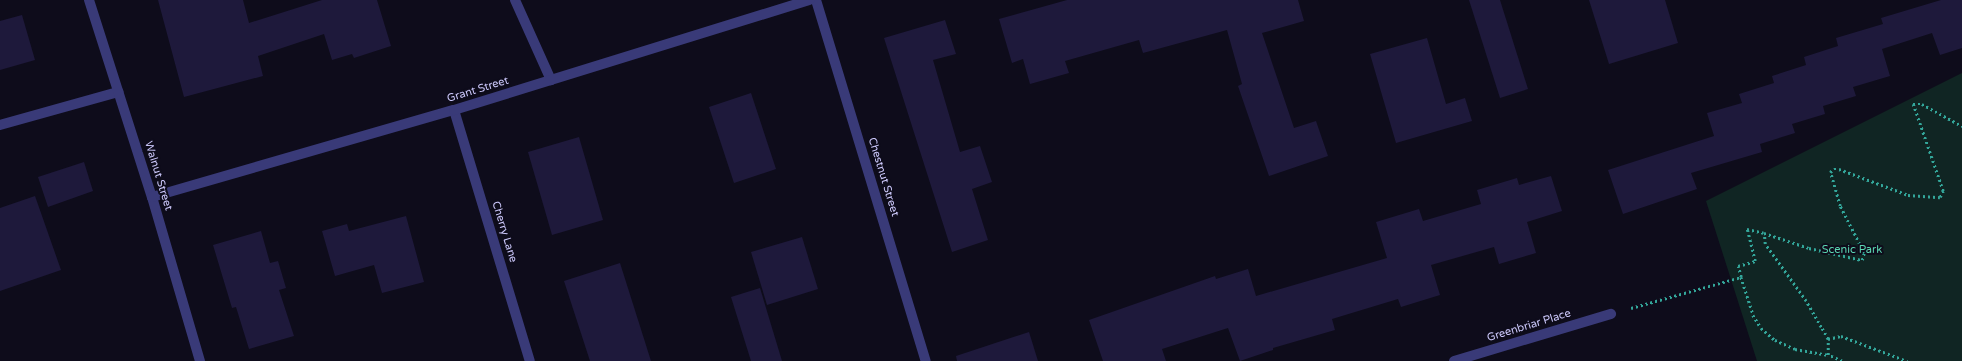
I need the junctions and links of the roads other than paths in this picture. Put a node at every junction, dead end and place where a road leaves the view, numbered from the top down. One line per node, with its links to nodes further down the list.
1 (89, 0): 6 (street, Walnut Street)
2 (514, 0): 5 (street)
3 (809, 0): 5 (street, Grant Street)
4 (816, 0): 13 (street, Chestnut Street)
5 (550, 80): 7 (street, Grant Street)
6 (118, 92): 8 (street); 9 (street, Walnut Street)
7 (454, 110): 9 (street, Grant Street); 12 (street, Cherry Lane)
8 (0, 125)
9 (152, 196): 11 (street, Walnut Street)
10 (1611, 314): 14 (street, Greenbriar Place)
11 (200, 361)
12 (530, 361)
13 (926, 361)
14 (1454, 361)

